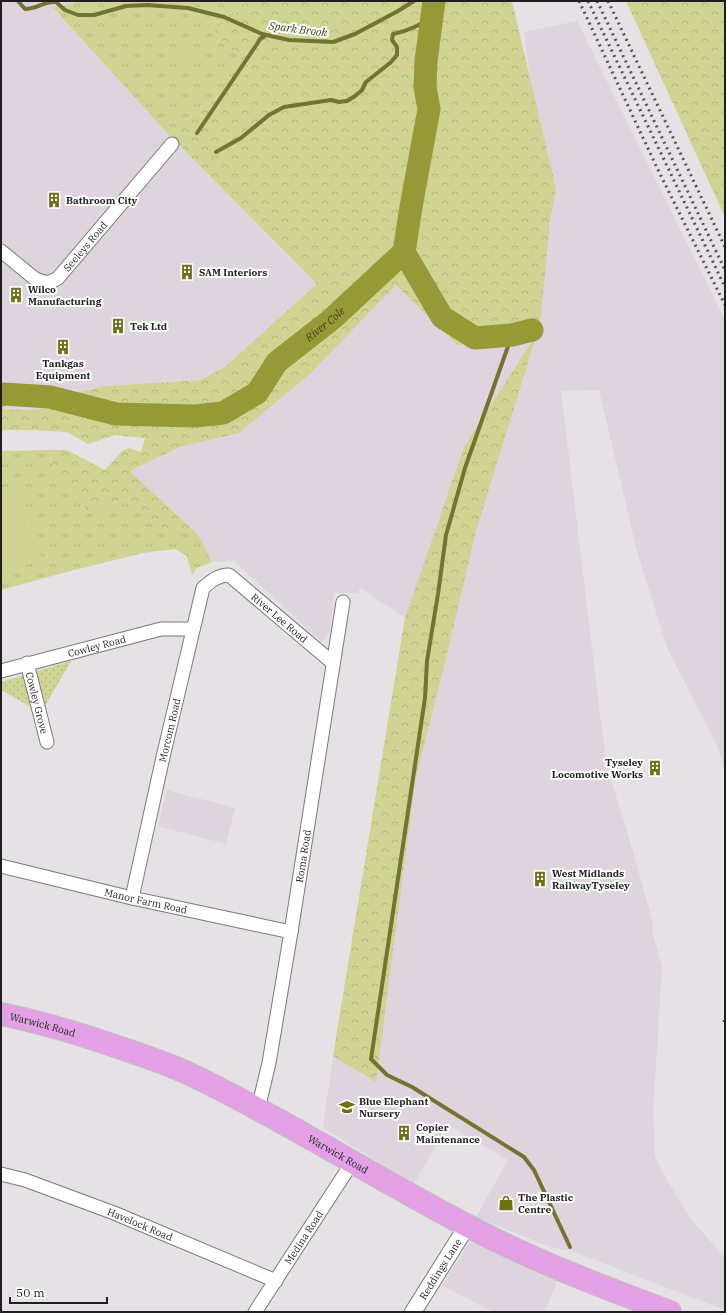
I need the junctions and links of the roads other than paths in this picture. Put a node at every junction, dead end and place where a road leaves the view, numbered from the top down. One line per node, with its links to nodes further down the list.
1 (172, 144): 2 (street, Seeleys Road)
2 (1, 252)
3 (225, 575): 5 (street, Morcom Road); 6 (street, River Lee Road)
4 (343, 602): 6 (street, Roma Road)
5 (193, 629): 7 (street, Cowley Road); 11 (street, Morcom Road)
6 (333, 663): 12 (street, Roma Road)
7 (27, 664): 8 (street, Cowley Road); 9 (street, Cowley Grove)
8 (1, 671)
9 (48, 742)
10 (1, 866): 11 (street, Manor Farm Road)
11 (132, 898): 12 (street, Manor Farm Road)
12 (291, 932): 14 (street, Roma Road)
13 (1, 1014): 14 (highway, Warwick Road)
14 (258, 1109): 15 (highway, Warwick Road)
15 (351, 1162): 17 (highway, Warwick Road); 18 (street, Medina Road)
16 (1, 1174): 18 (street, Havelock Road)
17 (467, 1226): 20 (street, Reddings Lane); 21 (highway, Warwick Road)
18 (276, 1281): 19 (street, Medina Road)
19 (255, 1312)
20 (413, 1312)
21 (670, 1312)

